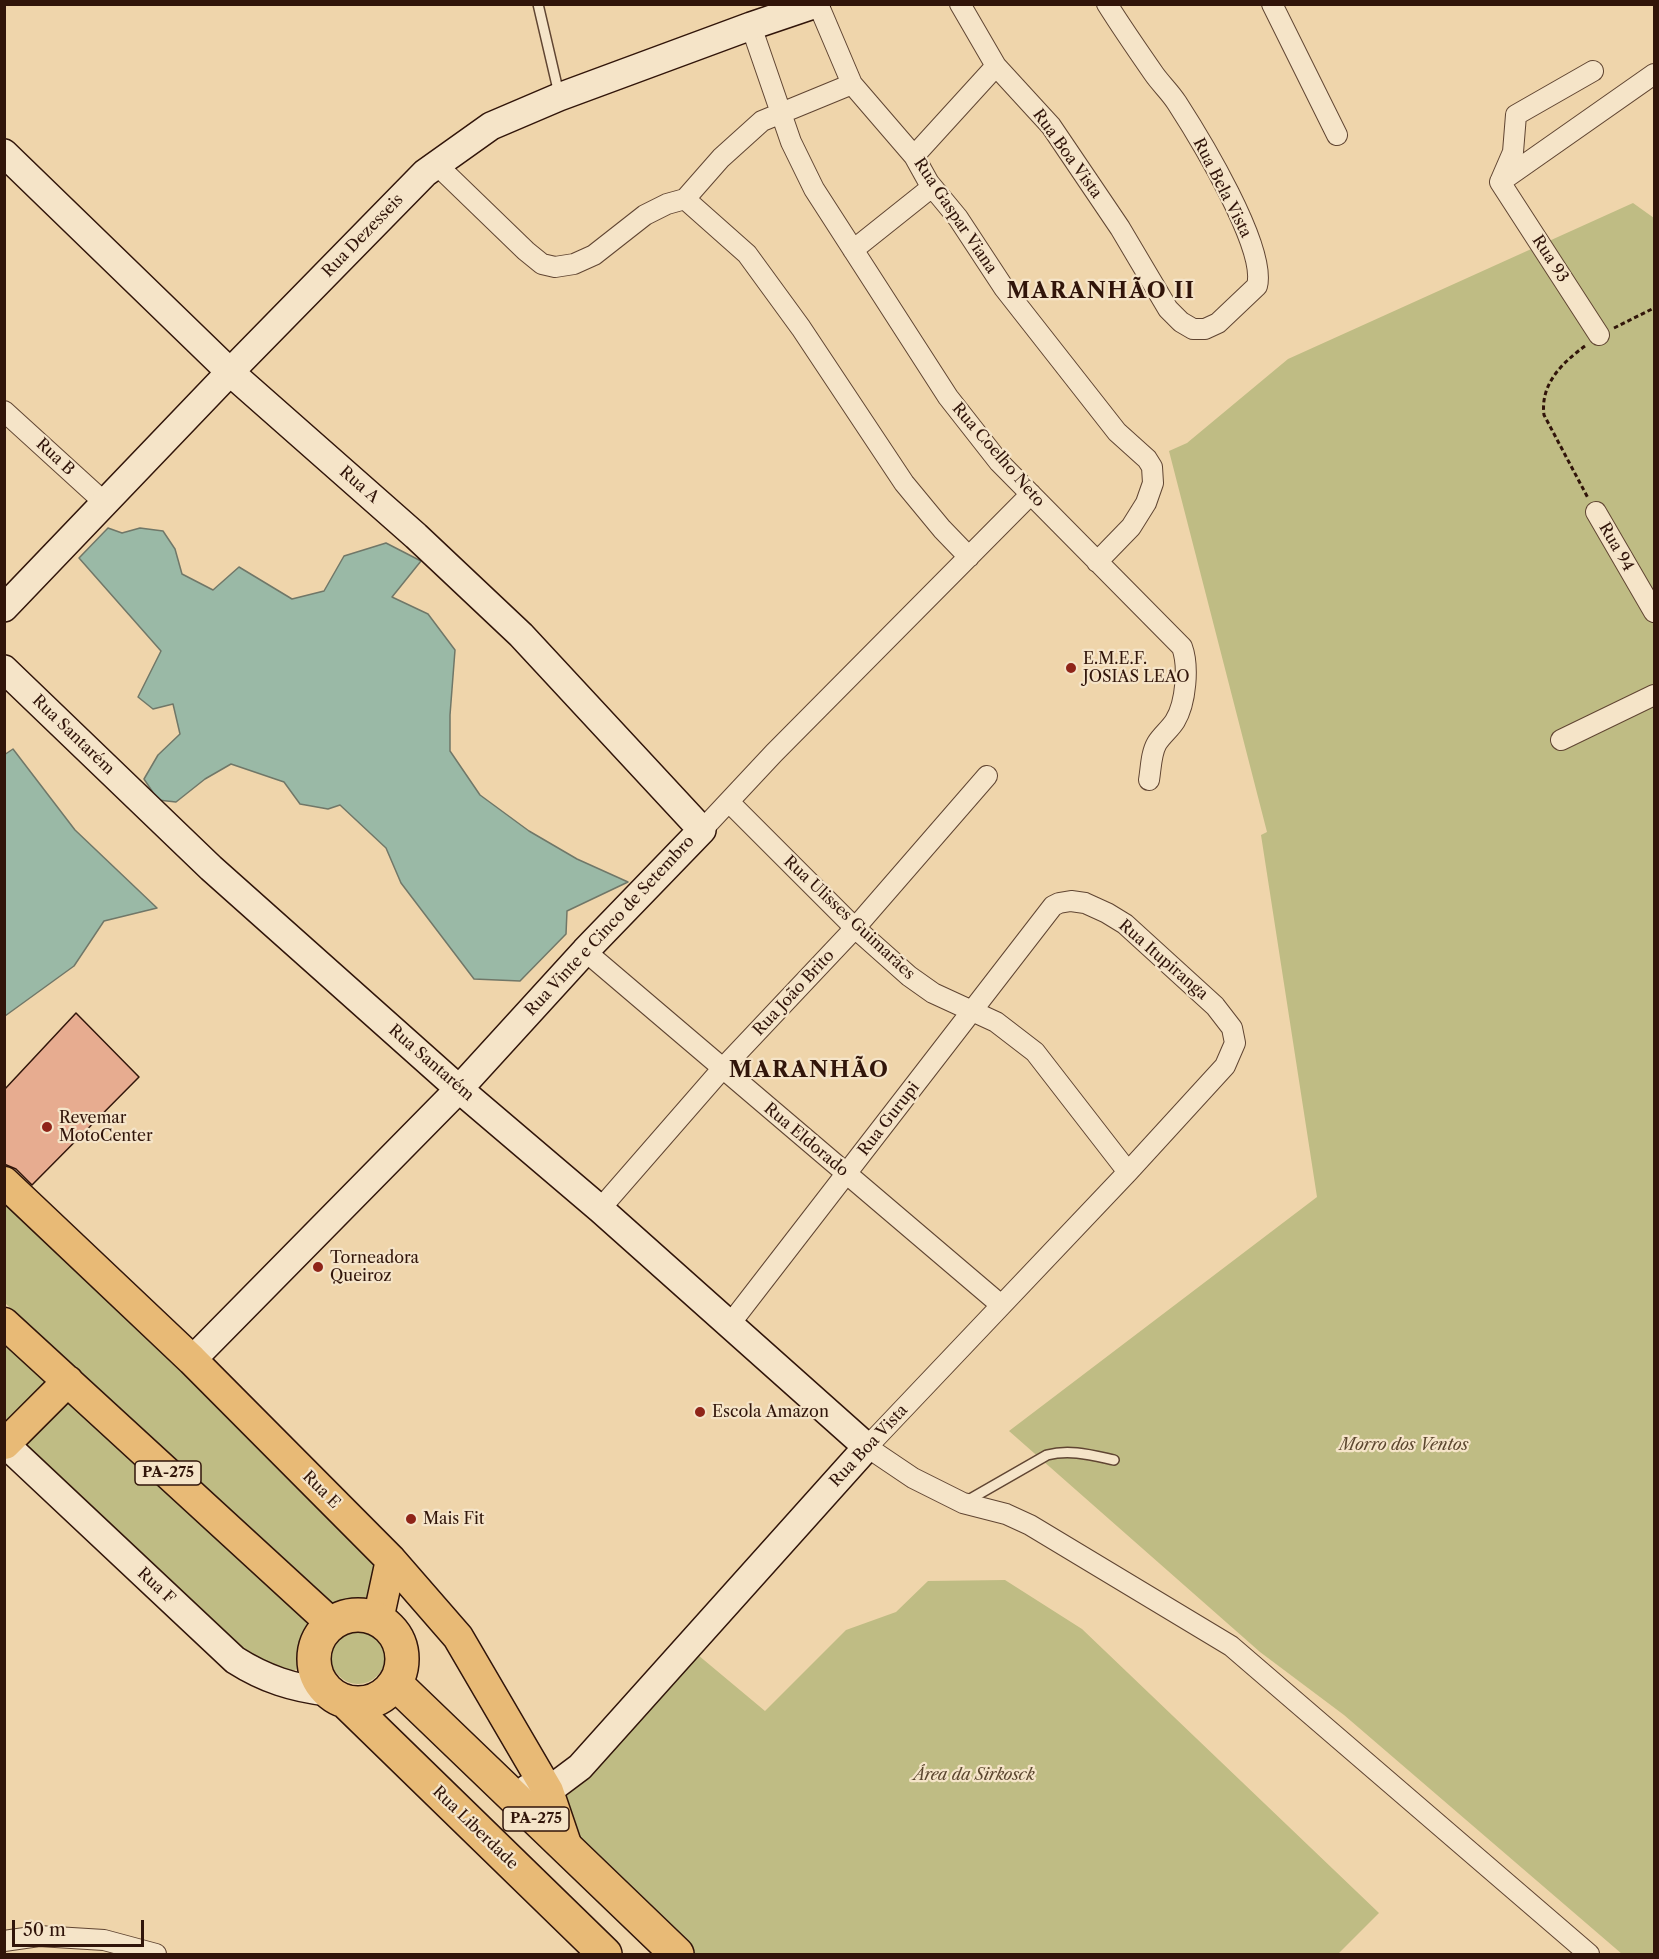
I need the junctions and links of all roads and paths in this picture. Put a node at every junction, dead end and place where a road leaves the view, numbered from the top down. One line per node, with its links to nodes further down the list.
1 (538, 4): 11 (lane)
2 (817, 4): 6 (street, Rua Dezesseis); 10 (street, Rua Gaspar Viana)
3 (960, 4): 7 (street, Rua Boa Vista)
4 (1107, 4): 22 (street, Rua Bela Vista)
5 (1272, 4): 13 (street)
6 (751, 26): 11 (street, Rua Dezesseis); 12 (street, Rua Coelho Neto)
7 (996, 66): 15 (street); 22 (street, Rua Boa Vista)
8 (1593, 71): 17 (street)
9 (1654, 74): 17 (street)
10 (852, 84): 12 (street); 15 (street, Rua Gaspar Viana)
11 (559, 97): 16 (street, Rua Dezesseis)
12 (782, 112): 19 (street); 20 (street, Rua Coelho Neto)
13 (1337, 135)
14 (4, 153): 24 (street, Rua A)
15 (914, 156): 18 (street, Rua Gaspar Viana)
16 (436, 164): 19 (street); 24 (street, Rua Dezesseis)
17 (1500, 182): 23 (street, Rua 93)
18 (932, 187): 20 (street); 30 (street, Rua Gaspar Viana)
19 (685, 199): 29 (street)
20 (853, 250): 26 (street, Rua Coelho Neto)
21 (1654, 308): 23 (path)
22 (1168, 309)
23 (1599, 335): 28 (path)
24 (230, 372): 27 (street, Rua Dezesseis); 39 (street, Rua A)
25 (4, 411): 27 (street, Rua B)
26 (1031, 494): 29 (street, Rua Vinte e Cinco de Setembro); 30 (street, Rua Coelho Neto)
27 (105, 503): 31 (street, Rua Dezesseis)
28 (1596, 512): 32 (street, Rua 94)
29 (969, 557): 38 (street, Rua Vinte e Cinco de Setembro)
30 (1097, 562): 37 (street, Rua Coelho Neto)
31 (4, 608)
32 (1654, 612)
33 (4, 669): 46 (street, Rua Santarém)
34 (1654, 695): 35 (street)
35 (1561, 740)
36 (987, 776): 41 (street, Rua João Brito)
37 (1149, 780)
38 (729, 802): 39 (street, Rua Vinte e Cinco de Setembro); 41 (street, Rua Ulisses Guimarães)
39 (702, 830): 42 (street, Rua Vinte e Cinco de Setembro)
40 (1047, 913): 43 (street, Rua Gurupi); 44 (street, Rua Itupiranga)
41 (855, 928): 43 (street, Rua Ulisses Guimarães); 45 (street, Rua João Brito)
42 (585, 951): 45 (street, Rua Eldorado); 46 (street, Rua Vinte e Cinco de Setembro)
43 (972, 1011): 47 (street, Rua Ulisses Guimarães); 48 (street, Rua Gurupi)
44 (1225, 1066): 47 (street, Rua Boa Vista)
45 (722, 1069): 48 (street, Rua Eldorado); 50 (street, Rua João Brito)
46 (459, 1089): 50 (street, Rua Santarém); 54 (street, Rua Vinte e Cinco de Setembro)
47 (1128, 1172): 51 (street, Rua Boa Vista)
48 (846, 1174): 51 (street, Rua Eldorado); 53 (street, Rua Gurupi)
49 (4, 1182): 54 (main road, Rua E)
50 (600, 1209): 53 (street, Rua Santarém)
51 (1001, 1305): 57 (street, Rua Boa Vista)
52 (4, 1323): 55 (main road, PA-275)
53 (730, 1324): 57 (street, Rua Santarém)
54 (192, 1360): 60 (main road, Rua E)
55 (68, 1381): 56 (main road); 62 (main road, PA-275)
56 (5, 1444): 64 (street, Rua F)
57 (867, 1447): 59 (street); 66 (street, Rua Boa Vista)
58 (1113, 1460): 59 (lane)
59 (963, 1503): 72 (street)
60 (391, 1560): 61 (main road); 66 (main road, Rua E)
61 (378, 1620): 62 (highway); 63 (highway)
62 (332, 1624): 64 (highway, PA-275)
63 (395, 1683): 64 (highway); 65 (highway, PA-275)
64 (336, 1696): 70 (highway, Rua Liberdade / PA-275)
65 (501, 1785): 66 (street); 67 (highway, PA-275)
66 (548, 1791): 67 (main road, Rua E)
67 (568, 1850): 71 (highway, PA-275)
68 (4, 1941): 69 (street)
69 (156, 1954)
70 (605, 1954)
71 (677, 1954)
72 (1589, 1954)

